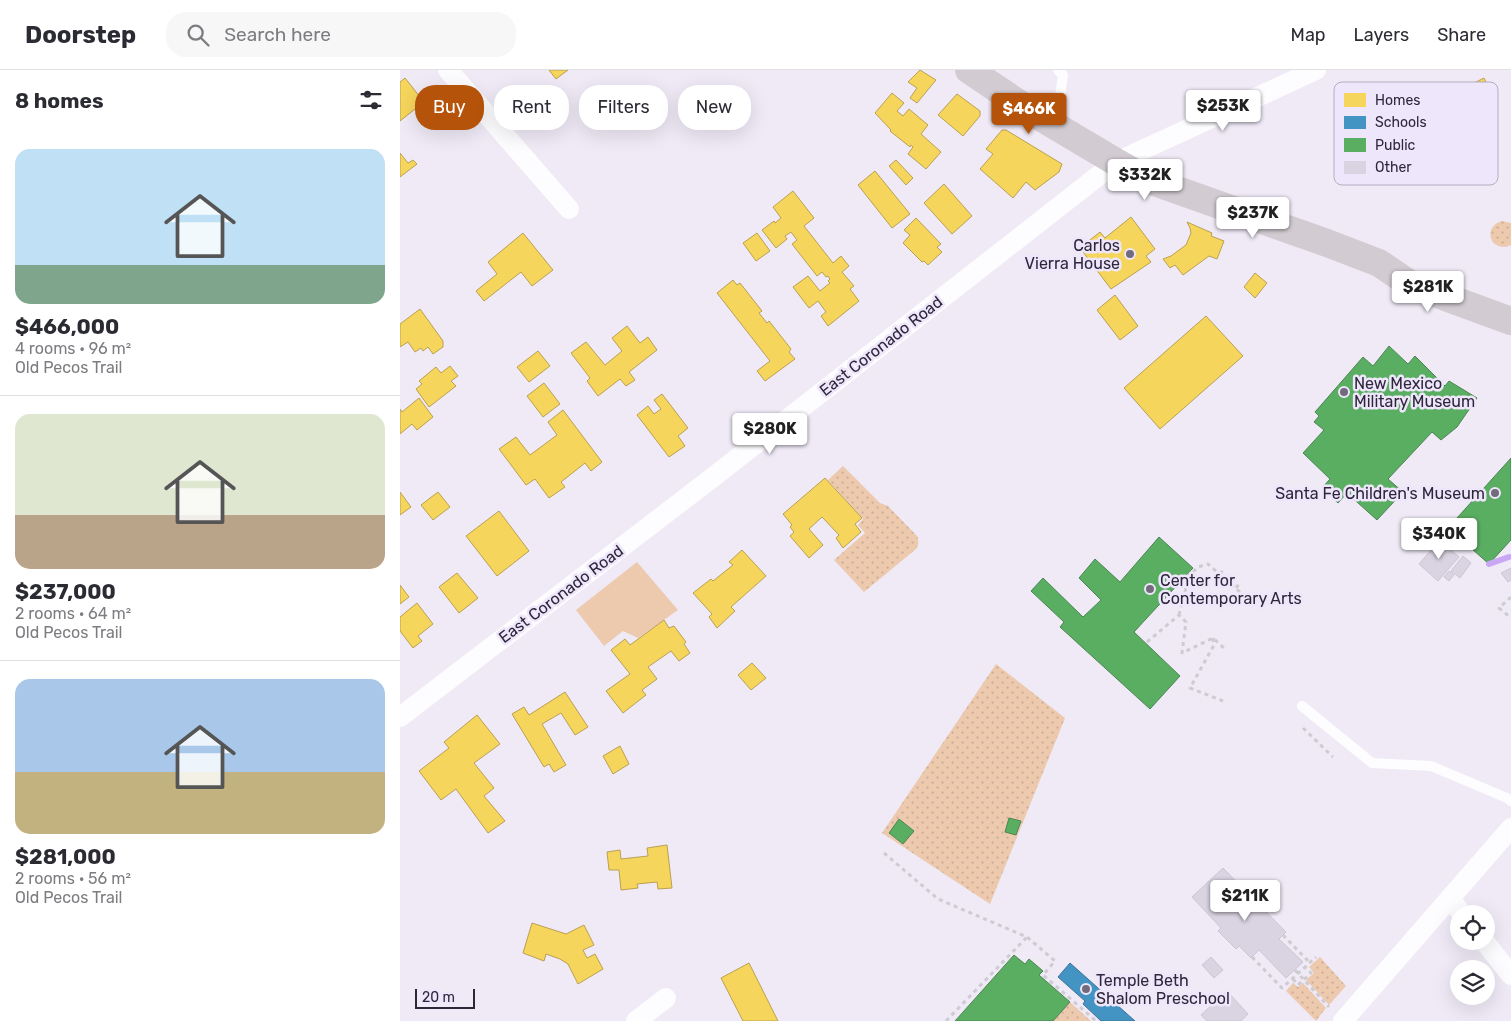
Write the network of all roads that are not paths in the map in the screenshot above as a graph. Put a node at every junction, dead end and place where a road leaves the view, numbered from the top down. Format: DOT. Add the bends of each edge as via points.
graph roads {
  1 [pos="448,70"];
  2 [pos="969,70"];
  3 [pos="1058,70"];
  4 [pos="1316,70"];
  5 [pos="1056,126"];
  6 [pos="1116,162"];
  7 [pos="568,209"];
  8 [pos="1511,321"];
  9 [pos="1302,706"];
  10 [pos="400,717"];
  11 [pos="1511,801"];
  12 [pos="1511,828"];
  13 [pos="1457,905"];
  14 [pos="1450,911"];
  15 [pos="1491,950"];
  16 [pos="1511,975"];
  17 [pos="666,998"];
  18 [pos="1337,1015"];
  19 [pos="636,1021"];
  1 -- 7 [label="street"];
  2 -- 5 [label="main road"];
  3 -- 5 [label="lane" via="1062,75"];
  4 -- 6 [label="street, East Coronado Road"];
  5 -- 6 [label="main road"];
  6 -- 8 [label="main road" via="1146,179 1328,242 1379,263 1410,284"];
  6 -- 10 [label="street, East Coronado Road"];
  9 -- 11 [label="lane" via="1372,763 1431,766"];
  12 -- 13 [label="street"];
  14 -- 18 [label="street"];
  15 -- 16 [label="street"];
  17 -- 19 [label="street"];
}
